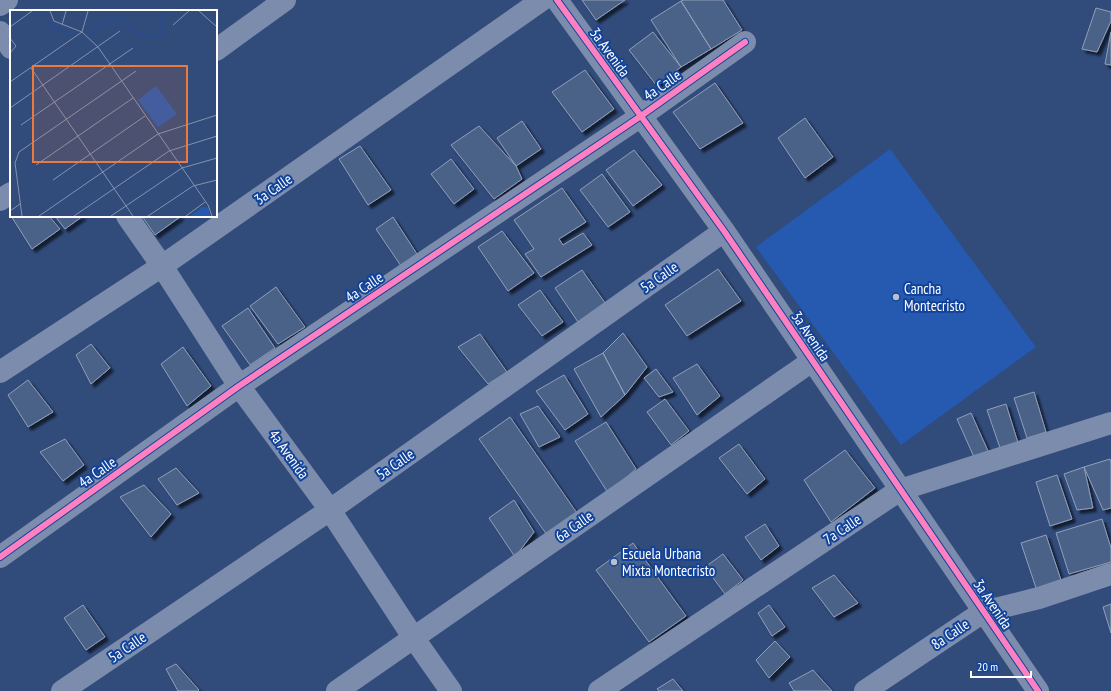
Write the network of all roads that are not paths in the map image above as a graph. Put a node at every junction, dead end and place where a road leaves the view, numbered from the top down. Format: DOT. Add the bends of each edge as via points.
graph roads {
  1 [pos="7,0"];
  2 [pos="285,0"];
  3 [pos="542,0"];
  4 [pos="557,0"];
  5 [pos="0,5"];
  6 [pos="0,32"];
  7 [pos="745,42"];
  8 [pos="10,47"];
  9 [pos="217,49"];
  10 [pos="641,116"];
  11 [pos="10,194"];
  12 [pos="0,200"];
  13 [pos="129,217"];
  14 [pos="724,231"];
  15 [pos="162,266"];
  16 [pos="812,361"];
  17 [pos="0,372"];
  18 [pos="240,386"];
  19 [pos="1111,423"];
  20 [pos="900,490"];
  21 [pos="330,510"];
  22 [pos="0,557"];
  23 [pos="1111,574"];
  24 [pos="983,612"];
  25 [pos="413,637"];
  26 [pos="62,691"];
  27 [pos="337,691"];
  28 [pos="451,691"];
  29 [pos="599,691"];
  30 [pos="865,691"];
  31 [pos="1038,691"];
  1 -- 5 [label="street"];
  2 -- 9 [label="street"];
  3 -- 15 [label="street, 3a Calle"];
  4 -- 10 [label="street, 3a Avenida"];
  6 -- 8 [label="street"];
  7 -- 10 [label="street, 4a Calle"];
  10 -- 14 [label="street, 3a Avenida"];
  10 -- 18 [label="street, 4a Calle"];
  11 -- 12 [label="street"];
  13 -- 15 [label="street, 4a Avenida"];
  14 -- 16 [label="street, 3a Avenida"];
  14 -- 21 [label="street, 5a Calle"];
  15 -- 17 [label="street, 3a Calle"];
  15 -- 18 [label="street, 4a Avenida"];
  16 -- 20 [label="street, 3a Avenida"];
  16 -- 25 [label="street, 6a Calle"];
  18 -- 21 [label="street, 4a Avenida"];
  18 -- 22 [label="street, 4a Calle"];
  19 -- 20 [label="street, 7a Calle"];
  20 -- 24 [label="street, 3a Avenida"];
  20 -- 29 [label="street, 7a Calle"];
  21 -- 25 [label="street, 4a Avenida"];
  21 -- 26 [label="street, 5a Calle"];
  23 -- 24 [label="street, 8a Calle" via="1039,598"];
  24 -- 30 [label="street, 8a Calle"];
  24 -- 31 [label="street, 3a Avenida"];
  25 -- 27 [label="street, 6a Calle"];
  25 -- 28 [label="street, 4a Avenida"];
}
